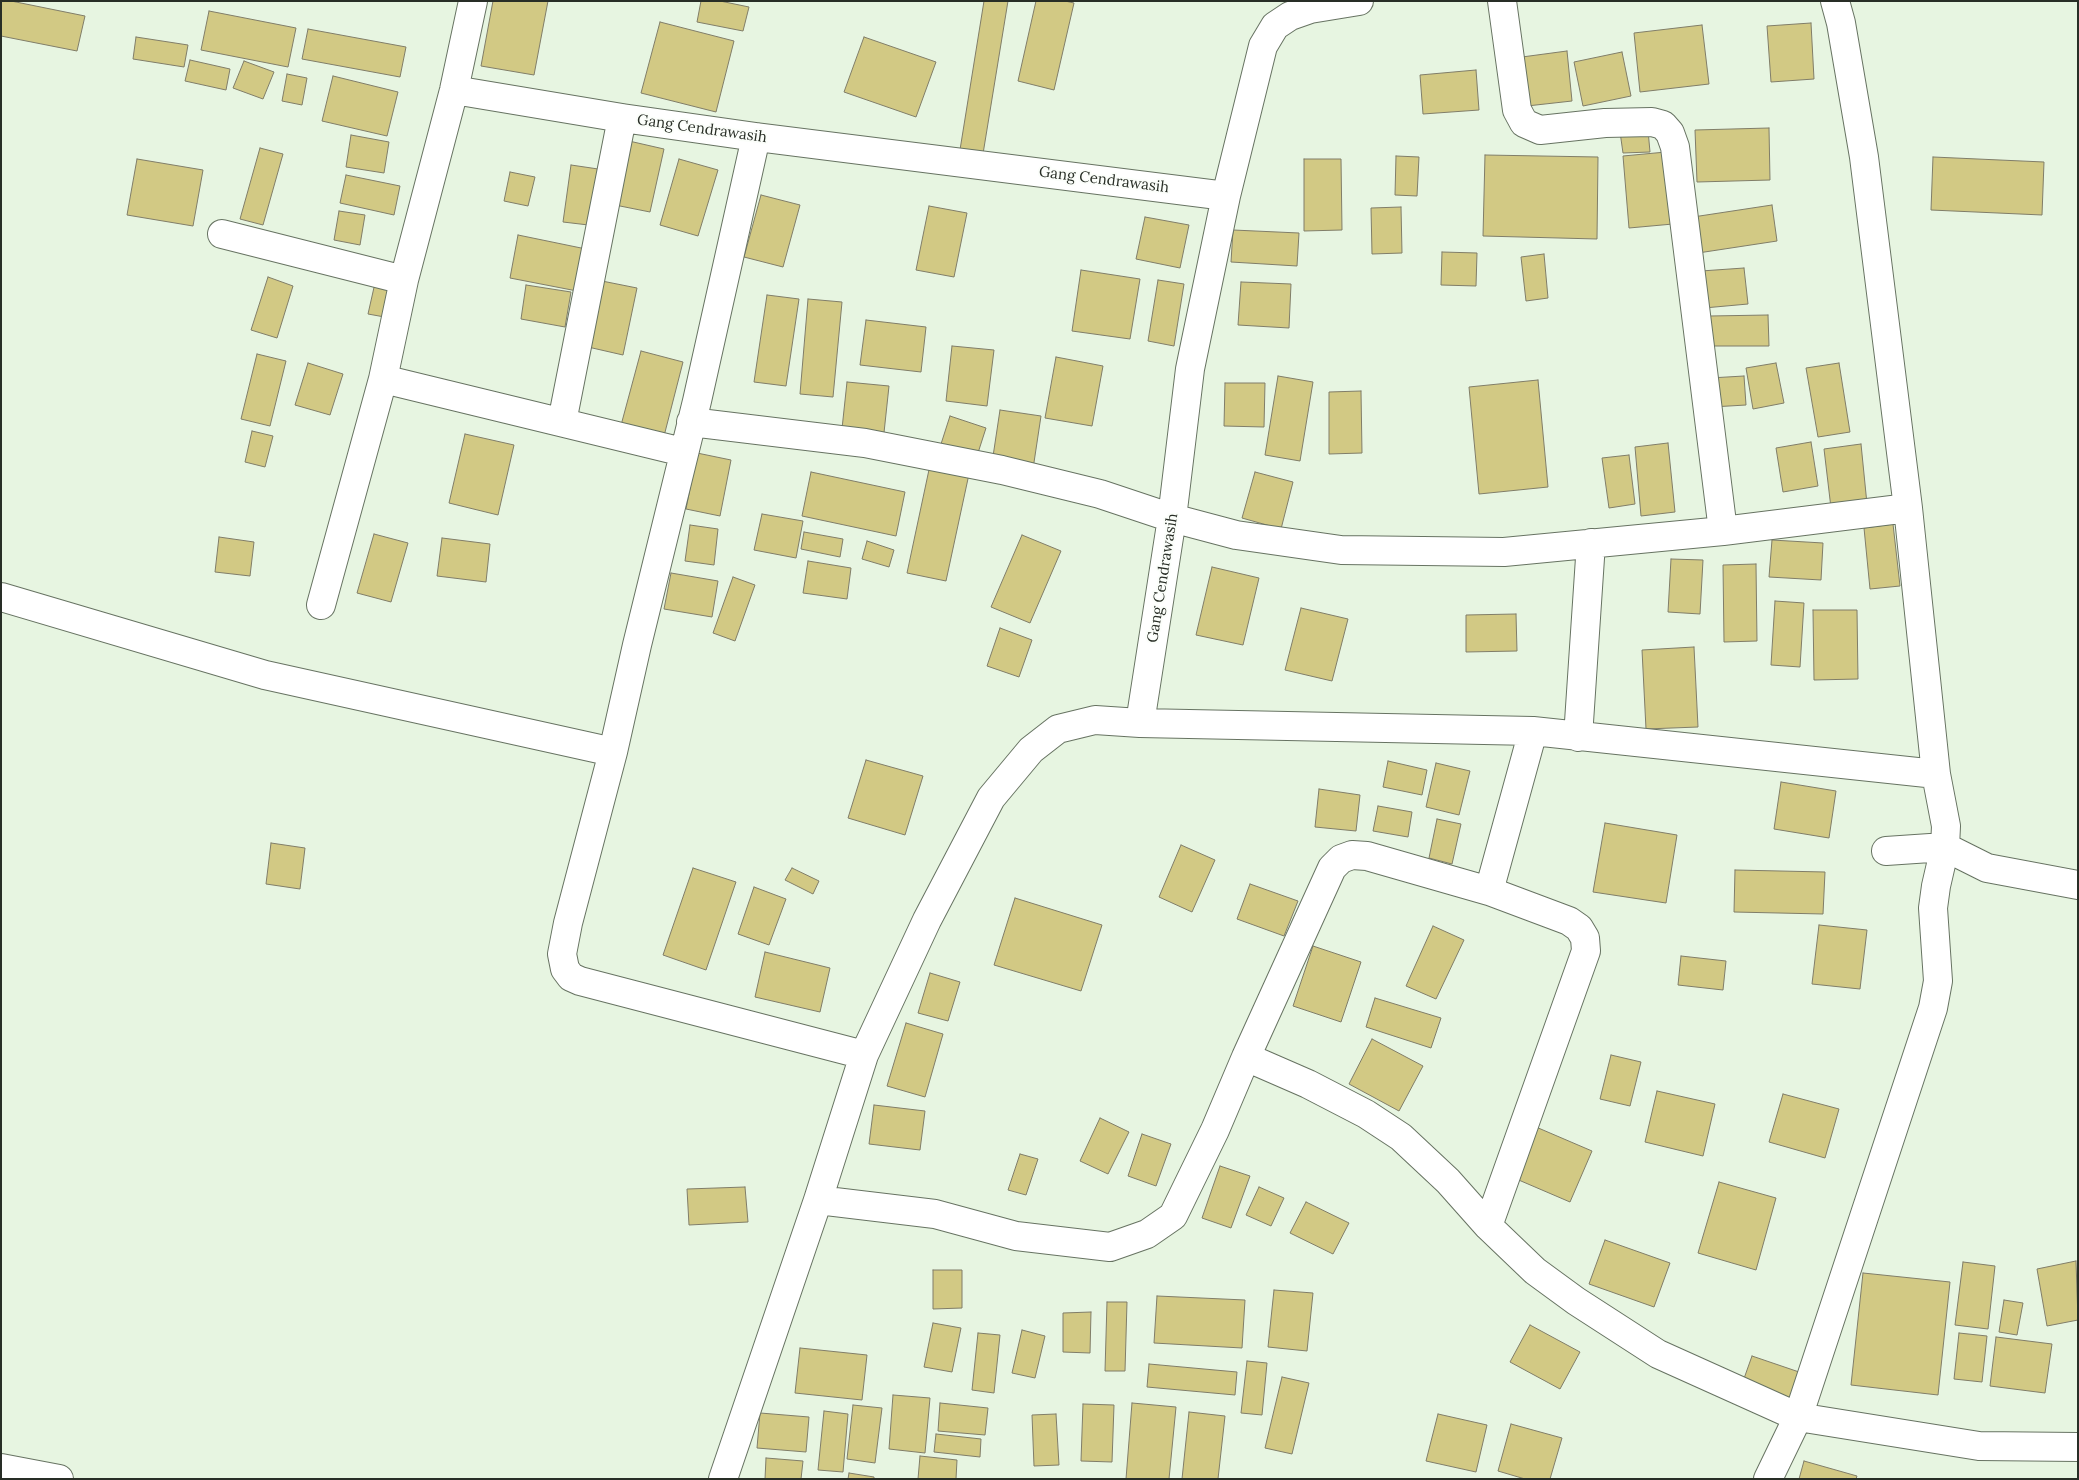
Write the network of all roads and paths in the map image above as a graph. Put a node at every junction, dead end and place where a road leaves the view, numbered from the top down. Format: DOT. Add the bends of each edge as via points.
graph roads {
  1 [pos="473,1"];
  2 [pos="1359,1"];
  3 [pos="1502,1"];
  4 [pos="1835,1"];
  5 [pos="454,90"];
  6 [pos="622,118"];
  7 [pos="756,137"];
  8 [pos="1226,196"];
  9 [pos="222,234"];
  10 [pos="404,280"];
  11 [pos="383,379"];
  12 [pos="562,422"];
  13 [pos="691,422"];
  14 [pos="683,452"];
  15 [pos="1908,508"];
  16 [pos="1172,518"];
  17 [pos="1724,531"];
  18 [pos="1591,543"];
  19 [pos="1,597"];
  20 [pos="321,605"];
  21 [pos="1140,723"];
  22 [pos="1533,731"];
  23 [pos="1578,736"];
  24 [pos="613,752"];
  25 [pos="1930,774"];
  26 [pos="1945,847"];
  27 [pos="1886,851"];
  28 [pos="2078,885"];
  29 [pos="1489,892"];
  30 [pos="864,1055"];
  31 [pos="1246,1057"];
  32 [pos="818,1200"];
  33 [pos="1488,1226"];
  34 [pos="1798,1417"];
  35 [pos="2078,1447"];
  36 [pos="1,1468"];
  37 [pos="59,1479"];
  38 [pos="723,1479"];
  39 [pos="1768,1479"];
  1 -- 5 [label="street"];
  2 -- 8 [label="street" via="1310,9 1275,26 1263,46"];
  3 -- 17 [label="street" via="1517,110 1524,123 1540,130 1652,122 1662,125 1670,133 1675,147"];
  4 -- 15 [label="street" via="1864,157"];
  5 -- 6 [label="street, Gang Cendrawasih"];
  5 -- 10 [label="street"];
  6 -- 7 [label="street, Gang Cendrawasih"];
  6 -- 12 [label="street"];
  7 -- 8 [label="street, Gang Cendrawasih"];
  7 -- 13 [label="street"];
  8 -- 16 [label="street, Gang Cendrawasih" via="1190,368"];
  9 -- 10 [label="street"];
  10 -- 11 [label="street"];
  11 -- 12 [label="street"];
  11 -- 20 [label="street"];
  12 -- 14 [label="street"];
  13 -- 14 [label="street"];
  13 -- 16 [label="street" via="865,444 1002,470 1100,494"];
  14 -- 24 [label="street"];
  15 -- 17 [label="street"];
  15 -- 25 [label="street"];
  16 -- 18 [label="street" via="1236,535 1341,550 1504,552"];
  16 -- 21 [label="street, Gang Cendrawasih"];
  17 -- 18 [label="street"];
  18 -- 23 [label="street"];
  19 -- 24 [label="street" via="265,675"];
  21 -- 22 [label="street"];
  21 -- 30 [label="street" via="1095,720 1058,728 1026,757 992,798 927,920"];
  22 -- 23 [label="street"];
  22 -- 29 [label="street"];
  23 -- 25 [label="street"];
  24 -- 30 [label="street" via="562,954 565,969 571,977"];
  25 -- 26 [label="street" via="1946,826"];
  26 -- 27 [label="street"];
  26 -- 28 [label="street" via="1987,868"];
  26 -- 34 [label="street" via="1933,908 1938,981 1933,1008"];
  29 -- 31 [label="street" via="1367,856 1341,858 1332,868"];
  29 -- 33 [label="street" via="1569,921 1585,938 1586,951"];
  30 -- 32 [label="street"];
  31 -- 32 [label="street" via="1173,1216 1147,1234 1110,1247 1016,1236 935,1214"];
  31 -- 33 [label="street" via="1308,1084 1401,1136 1448,1181"];
  32 -- 38 [label="street"];
  33 -- 34 [label="street" via="1535,1271 1621,1332 1658,1354"];
  34 -- 35 [label="street" via="1979,1446"];
  34 -- 39 [label="street"];
  36 -- 37 [label="street"];
}
